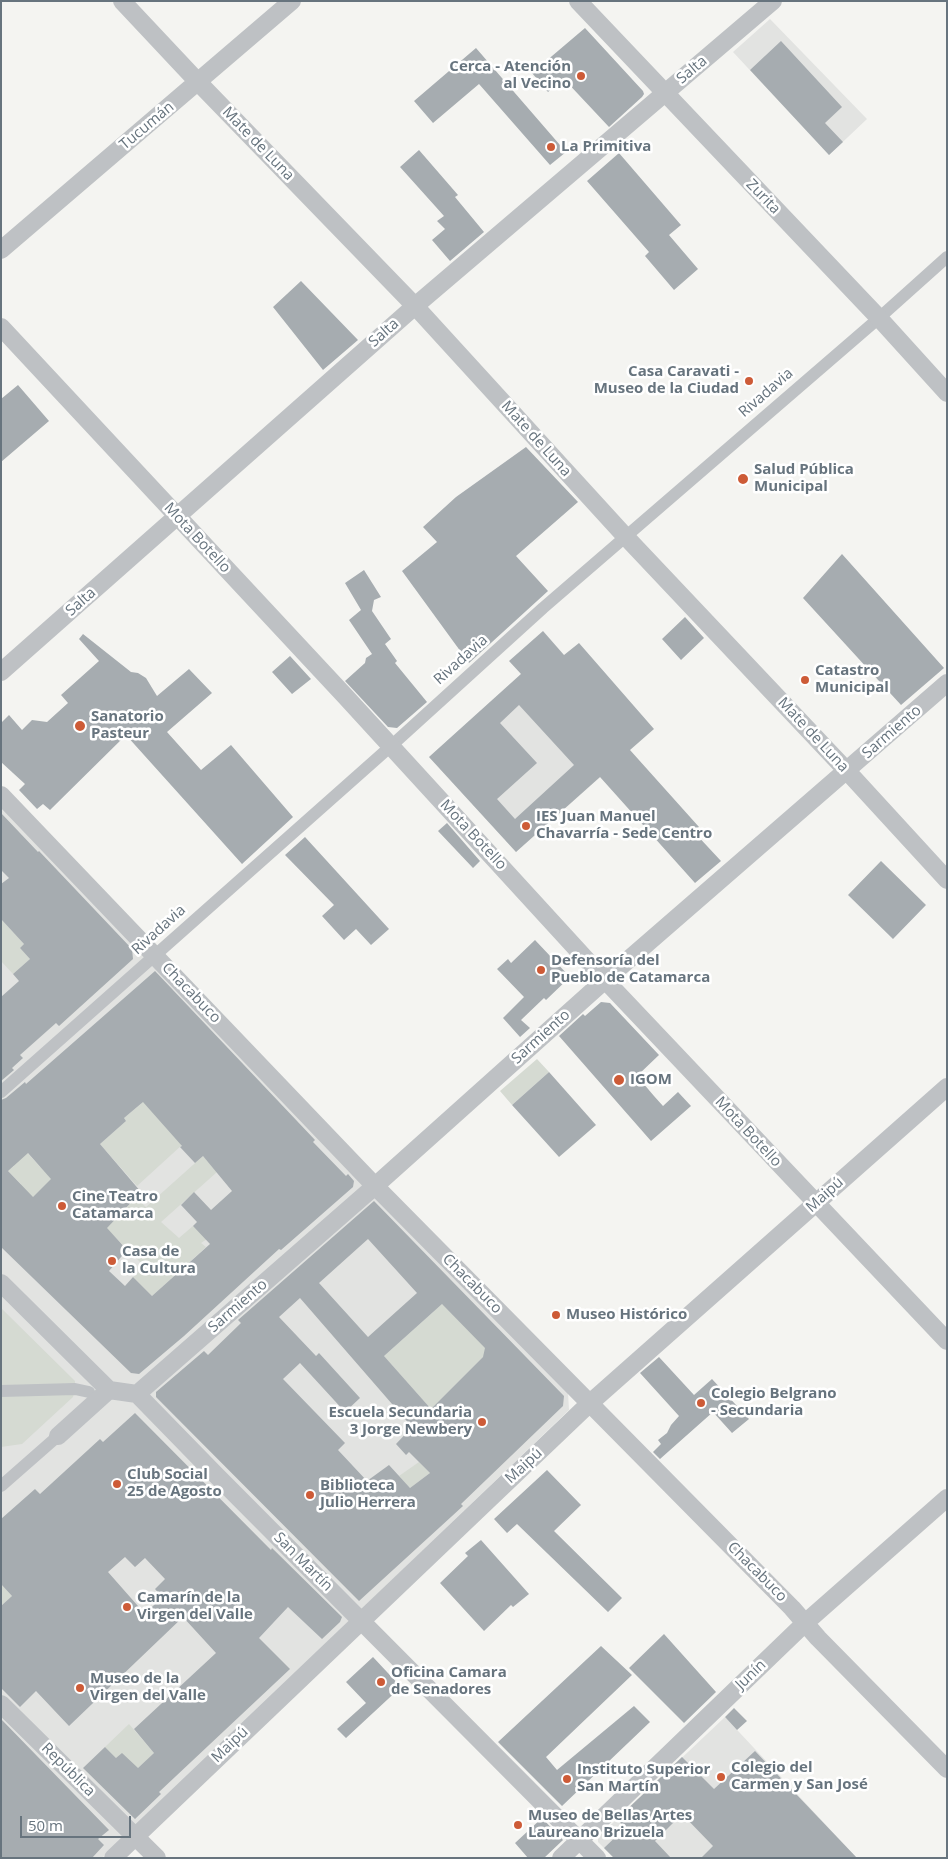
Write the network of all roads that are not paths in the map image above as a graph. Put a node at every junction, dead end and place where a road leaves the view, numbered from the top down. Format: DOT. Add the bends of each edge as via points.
graph roads {
  1 [pos="122,1"];
  2 [pos="292,1"];
  3 [pos="578,1"];
  4 [pos="773,1"];
  5 [pos="198,82"];
  6 [pos="664,94"];
  7 [pos="1,250"];
  8 [pos="947,257"];
  9 [pos="415,306"];
  10 [pos="879,318"];
  11 [pos="1,327"];
  12 [pos="947,393"];
  13 [pos="177,516"];
  14 [pos="625,536"];
  15 [pos="1,672"];
  16 [pos="947,683"];
  17 [pos="391,746"];
  18 [pos="847,771"];
  19 [pos="1,796"];
  20 [pos="947,880"];
  21 [pos="155,955"];
  22 [pos="606,980"];
  23 [pos="947,1087"];
  24 [pos="1,1092"];
  25 [pos="375,1186"];
  26 [pos="816,1203"];
  27 [pos="1,1284"];
  28 [pos="947,1341"];
  29 [pos="109,1390"];
  30 [pos="1,1391"];
  31 [pos="88,1392"];
  32 [pos="137,1394"];
  33 [pos="590,1403"];
  34 [pos="58,1436"];
  35 [pos="1,1486"];
  36 [pos="947,1498"];
  37 [pos="361,1620"];
  38 [pos="805,1623"];
  39 [pos="1,1704"];
  40 [pos="947,1769"];
  41 [pos="135,1837"];
  42 [pos="579,1840"];
  43 [pos="113,1858"];
  44 [pos="156,1858"];
  45 [pos="561,1858"];
  46 [pos="597,1858"];
  1 -- 5 [label="street, Mate de Luna"];
  2 -- 5 [label="street, Tucumán"];
  3 -- 6 [label="street, Zurita"];
  4 -- 6 [label="street, Salta"];
  5 -- 7 [label="street, Tucumán"];
  5 -- 9 [label="street, Mate de Luna"];
  6 -- 9 [label="street, Salta"];
  6 -- 10 [label="street, Zurita"];
  8 -- 10 [label="street, Rivadavia"];
  9 -- 13 [label="street, Salta"];
  9 -- 14 [label="street, Mate de Luna"];
  10 -- 12 [label="street, Zurita"];
  10 -- 14 [label="street, Rivadavia"];
  11 -- 13 [label="street, Mota Botello"];
  13 -- 15 [label="street, Salta"];
  13 -- 17 [label="street, Mota Botello"];
  14 -- 17 [label="street, Rivadavia"];
  14 -- 18 [label="street, Mate de Luna"];
  16 -- 18 [label="street, Sarmiento"];
  17 -- 21 [label="street, Rivadavia"];
  17 -- 22 [label="street, Mota Botello"];
  18 -- 20 [label="street, Mate de Luna"];
  18 -- 22 [label="street, Sarmiento"];
  19 -- 21 [label="street, Chacabuco"];
  21 -- 24 [label="street, Rivadavia"];
  21 -- 25 [label="street, Chacabuco"];
  22 -- 25 [label="street, Sarmiento"];
  22 -- 26 [label="street, Mota Botello"];
  23 -- 26 [label="street, Maipú"];
  25 -- 32 [label="street, Sarmiento"];
  25 -- 33 [label="street, Chacabuco"];
  26 -- 28 [label="street, Mota Botello"];
  26 -- 33 [label="street, Maipú"];
  27 -- 29 [label="street"];
  29 -- 32 [label="street"];
  29 -- 34 [label="street"];
  30 -- 31 [label="street" via="75,1389"];
  32 -- 37 [label="street, San Martín"];
  33 -- 37 [label="street, Maipú"];
  33 -- 38 [label="street, Chacabuco"];
  34 -- 35 [label="street"];
  36 -- 38 [label="street, Junín"];
  37 -- 41 [label="street, Maipú"];
  37 -- 42 [label="street, San Martín"];
  38 -- 40 [label="street, Chacabuco"];
  38 -- 42 [label="street, Junín"];
  39 -- 41 [label="street, República"];
  41 -- 43 [label="street, Maipú"];
  41 -- 44 [label="street, República"];
  42 -- 45 [label="street, Junín"];
  42 -- 46 [label="street, San Martín"];
}
